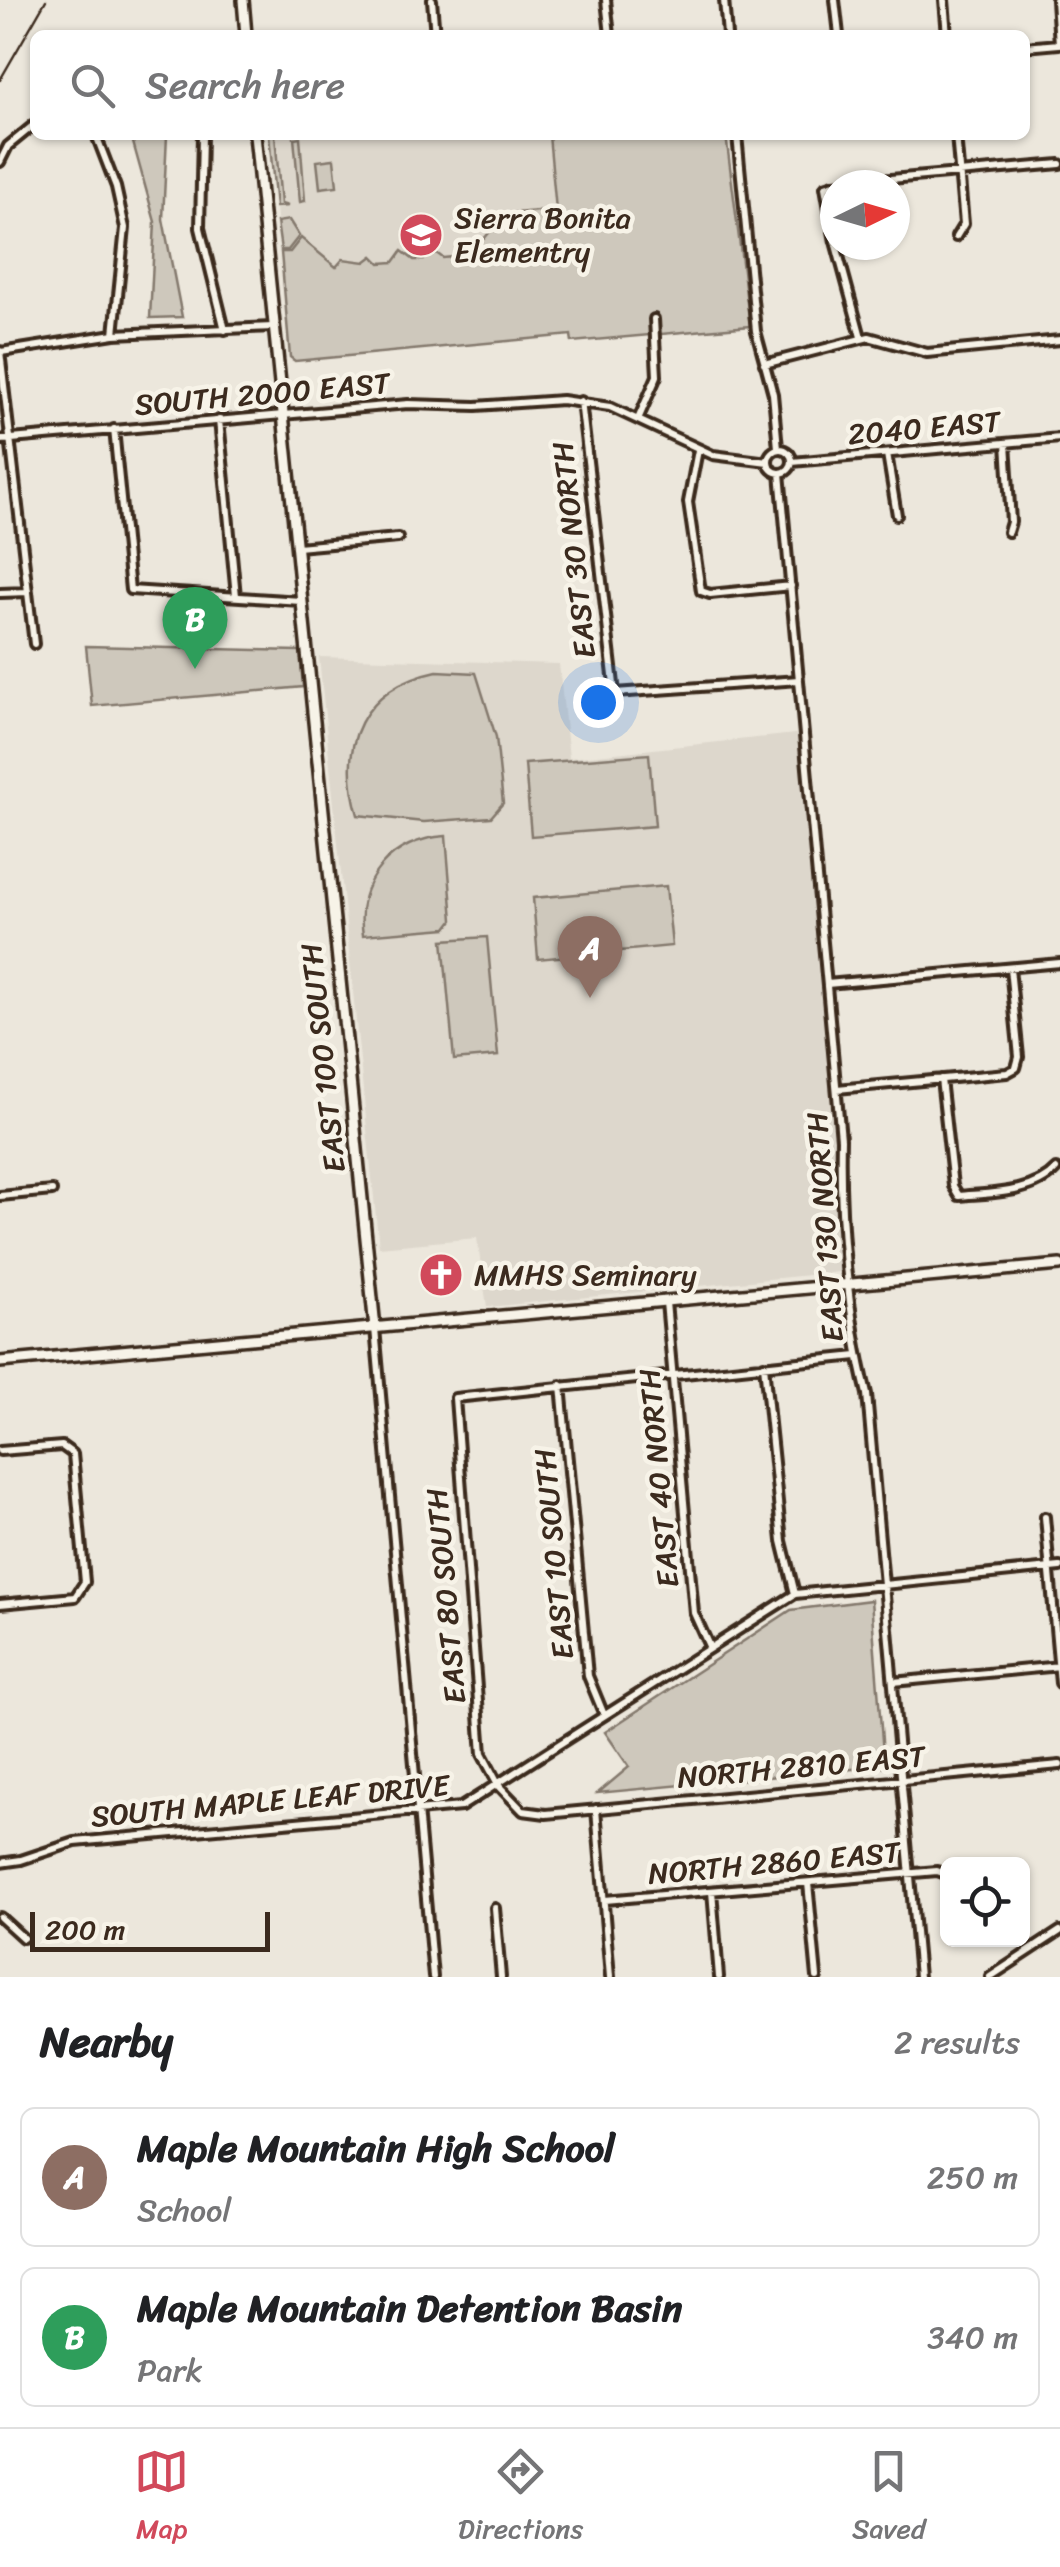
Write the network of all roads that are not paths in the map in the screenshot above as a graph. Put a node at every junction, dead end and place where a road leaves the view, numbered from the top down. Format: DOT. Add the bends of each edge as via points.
graph roads {
  1 [pos="243,0"];
  2 [pos="432,0"];
  3 [pos="606,0"];
  4 [pos="724,0"];
  5 [pos="835,0"];
  6 [pos="944,0"];
  7 [pos="1056,0"];
  8 [pos="246,30"];
  9 [pos="435,30"];
  10 [pos="609,30"];
  11 [pos="727,30"];
  12 [pos="838,30"];
  13 [pos="947,30"];
  14 [pos="1059,44"];
  15 [pos="1030,47"];
  16 [pos="30,128"];
  17 [pos="98,140"];
  18 [pos="202,140"];
  19 [pos="255,140"];
  20 [pos="737,140"];
  21 [pos="956,140"];
  22 [pos="0,162"];
  23 [pos="1060,164"];
  24 [pos="959,173"];
  25 [pos="910,178"];
  26 [pos="956,237"];
  27 [pos="841,260"];
  28 [pos="654,319"];
  29 [pos="273,326"];
  30 [pos="225,330"];
  31 [pos="114,334"];
  32 [pos="861,337"];
  33 [pos="1060,340"];
  34 [pos="0,351"];
  35 [pos="764,364"];
  36 [pos="581,402"];
  37 [pos="284,414"];
  38 [pos="638,418"];
  39 [pos="219,420"];
  40 [pos="114,429"];
  41 [pos="12,438"];
  42 [pos="1060,438"];
  43 [pos="0,440"];
  44 [pos="1006,443"];
  45 [pos="778,448"];
  46 [pos="698,450"];
  47 [pos="886,454"];
  48 [pos="768,462"];
  49 [pos="792,462"];
  50 [pos="780,473"];
  51 [pos="897,516"];
  52 [pos="1008,532"];
  53 [pos="398,538"];
  54 [pos="297,547"];
  55 [pos="791,586"];
  56 [pos="28,592"];
  57 [pos="0,593"];
  58 [pos="236,596"];
  59 [pos="301,601"];
  60 [pos="34,644"];
  61 [pos="799,680"];
  62 [pos="1060,964"];
  63 [pos="1010,968"];
  64 [pos="827,984"];
  65 [pos="941,1079"];
  66 [pos="837,1089"];
  67 [pos="1056,1168"];
  68 [pos="52,1191"];
  69 [pos="0,1196"];
  70 [pos="1060,1264"];
  71 [pos="850,1284"];
  72 [pos="666,1302"];
  73 [pos="375,1328"];
  74 [pos="858,1356"];
  75 [pos="0,1362"];
  76 [pos="764,1365"];
  77 [pos="672,1374"];
  78 [pos="561,1385"];
  79 [pos="0,1451"];
  80 [pos="1045,1517"];
  81 [pos="1060,1567"];
  82 [pos="1050,1568"];
  83 [pos="885,1583"];
  84 [pos="795,1594"];
  85 [pos="0,1604"];
  86 [pos="709,1646"];
  87 [pos="1059,1666"];
  88 [pos="894,1682"];
  89 [pos="1060,1683"];
  90 [pos="604,1716"];
  91 [pos="1060,1765"];
  92 [pos="902,1780"];
  93 [pos="499,1786"];
  94 [pos="596,1809"];
  95 [pos="416,1812"];
  96 [pos="0,1863"];
  97 [pos="910,1874"];
  98 [pos="940,1875"];
  99 [pos="808,1882"];
  100 [pos="712,1892"];
  101 [pos="604,1900"];
  102 [pos="495,1908"];
  103 [pos="0,1917"];
  104 [pos="1060,1931"];
  105 [pos="23,1938"];
  106 [pos="433,1977"];
  107 [pos="501,1977"];
  108 [pos="610,1977"];
  109 [pos="719,1977"];
  110 [pos="817,1977"];
  111 [pos="918,1977"];
  112 [pos="990,1977"];
  1 -- 8 [label="street"];
  2 -- 9 [label="street"];
  3 -- 10 [label="street"];
  4 -- 11 [label="street"];
  5 -- 12 [label="street"];
  6 -- 13 [label="street"];
  7 -- 14 [label="street"];
  14 -- 15 [label="street"];
  16 -- 22 [label="street"];
  17 -- 31 [label="street" via="125,228"];
  18 -- 30 [label="street" via="200,228"];
  19 -- 29 [label="street, EAST 100 SOUTH"];
  20 -- 35 [label="street"];
  21 -- 24 [label="street"];
  23 -- 24 [label="street"];
  24 -- 25 [label="street"];
  24 -- 26 [label="street" via="964,224"];
  27 -- 32 [label="street"];
  28 -- 38 [label="street" via="658,376"];
  29 -- 30 [label="street"];
  29 -- 37 [label="street, EAST 100 SOUTH"];
  30 -- 31 [label="street"];
  31 -- 34 [label="street"];
  32 -- 33 [label="street" via="926,354"];
  32 -- 35 [label="street"];
  34 -- 41 [label="street"];
  35 -- 45 [label="street"];
  36 -- 37 [label="street, SOUTH 2000 EAST"];
  36 -- 38 [label="street, SOUTH 2000 EAST"];
  36 -- 61 [label="street, EAST 30 NORTH" via="615,693"];
  37 -- 39 [label="street, SOUTH 2000 EAST"];
  37 -- 54 [label="street, EAST 100 SOUTH"];
  38 -- 46 [label="street, SOUTH 2000 EAST"];
  39 -- 40 [label="street, SOUTH 2000 EAST"];
  39 -- 58 [label="street"];
  40 -- 41 [label="street, SOUTH 2000 EAST"];
  40 -- 58 [label="street" via="130,590"];
  41 -- 43 [label="street, SOUTH 2000 EAST"];
  41 -- 56 [label="street"];
  42 -- 44 [label="street, 2040 EAST"];
  44 -- 47 [label="street, 2040 EAST"];
  44 -- 52 [label="street"];
  45 -- 48 [label="street"];
  45 -- 49 [label="street"];
  46 -- 48 [label="street, SOUTH 2000 EAST"];
  46 -- 55 [label="street" via="688,502 701,591"];
  47 -- 49 [label="street, 2040 EAST"];
  47 -- 51 [label="street"];
  48 -- 50 [label="street"];
  49 -- 50 [label="street"];
  50 -- 55 [label="street, EAST 130 NORTH"];
  53 -- 54 [label="street"];
  54 -- 59 [label="street, EAST 100 SOUTH"];
  55 -- 61 [label="street, EAST 130 NORTH"];
  56 -- 57 [label="street"];
  56 -- 60 [label="street"];
  58 -- 59 [label="street"];
  59 -- 73 [label="street, EAST 100 SOUTH"];
  61 -- 64 [label="street, EAST 130 NORTH"];
  62 -- 63 [label="street"];
  63 -- 64 [label="street"];
  63 -- 65 [label="street" via="1016,1068"];
  64 -- 66 [label="street, EAST 130 NORTH"];
  65 -- 66 [label="street"];
  65 -- 67 [label="street" via="959,1196 1008,1191 1047,1179"];
  66 -- 71 [label="street, EAST 130 NORTH"];
  68 -- 69 [label="street"];
  70 -- 71 [label="street"];
  71 -- 72 [label="street"];
  71 -- 74 [label="street, EAST 130 NORTH"];
  72 -- 73 [label="street"];
  72 -- 77 [label="street, EAST 40 NORTH"];
  73 -- 75 [label="street"];
  73 -- 95 [label="street, EAST 100 SOUTH"];
  74 -- 76 [label="street"];
  74 -- 83 [label="street, EAST 130 NORTH"];
  76 -- 77 [label="street"];
  76 -- 84 [label="street" via="782,1541"];
  77 -- 78 [label="street"];
  77 -- 86 [label="street, EAST 40 NORTH" via="694,1613"];
  78 -- 90 [label="street, EAST 10 SOUTH" via="588,1676"];
  78 -- 93 [label="street, EAST 80 SOUTH" via="454,1398 482,1754"];
  79 -- 85 [label="street" via="69,1449 85,1582 81,1593"];
  80 -- 82 [label="street"];
  81 -- 82 [label="street"];
  82 -- 83 [label="street"];
  82 -- 87 [label="street"];
  83 -- 84 [label="street"];
  83 -- 88 [label="street, EAST 130 NORTH"];
  84 -- 86 [label="street, SOUTH MAPLE LEAF DRIVE"];
  86 -- 90 [label="street, SOUTH MAPLE LEAF DRIVE"];
  87 -- 88 [label="street"];
  87 -- 89 [label="street"];
  88 -- 92 [label="street, EAST 130 NORTH"];
  90 -- 93 [label="street, SOUTH MAPLE LEAF DRIVE"];
  91 -- 92 [label="street, NORTH 2810 EAST"];
  92 -- 94 [label="street, NORTH 2810 EAST"];
  92 -- 97 [label="street, EAST 130 NORTH"];
  93 -- 94 [label="street, NORTH 2810 EAST" via="523,1811"];
  93 -- 95 [label="street, SOUTH MAPLE LEAF DRIVE" via="460,1807"];
  94 -- 101 [label="street"];
  95 -- 96 [label="street, SOUTH MAPLE LEAF DRIVE" via="75,1842"];
  95 -- 106 [label="street, EAST 100 SOUTH"];
  97 -- 98 [label="street, NORTH 2860 EAST"];
  97 -- 99 [label="street, NORTH 2860 EAST"];
  97 -- 111 [label="street, EAST 130 NORTH"];
  99 -- 100 [label="street, NORTH 2860 EAST"];
  99 -- 110 [label="street"];
  100 -- 101 [label="street, NORTH 2860 EAST"];
  100 -- 109 [label="street"];
  101 -- 108 [label="street"];
  102 -- 107 [label="street"];
  103 -- 105 [label="street"];
  104 -- 112 [label="street"];
}
